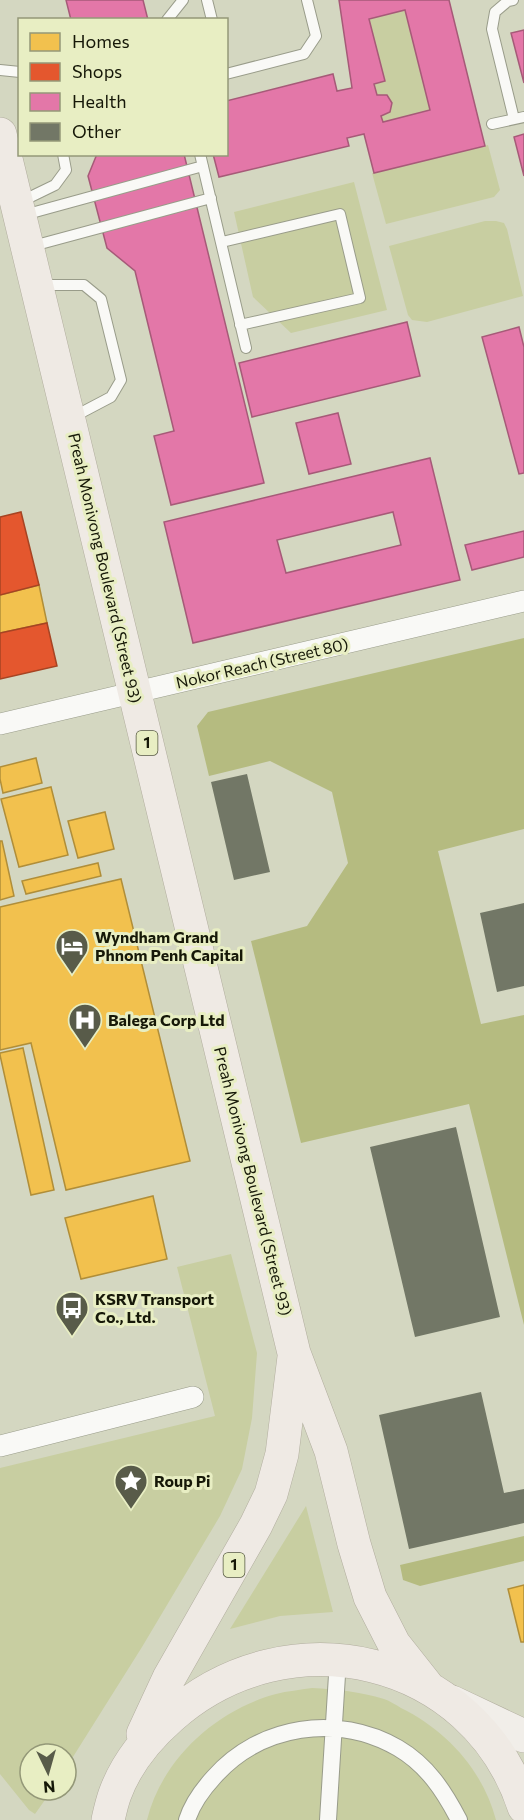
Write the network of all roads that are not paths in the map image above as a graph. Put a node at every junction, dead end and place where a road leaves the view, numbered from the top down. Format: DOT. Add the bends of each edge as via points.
graph roads {
  1 [pos="183,0"];
  2 [pos="207,0"];
  3 [pos="307,0"];
  4 [pos="513,0"];
  5 [pos="169,18"];
  6 [pos="212,18"];
  7 [pos="0,70"];
  8 [pos="18,72"];
  9 [pos="228,73"];
  10 [pos="519,118"];
  11 [pos="492,124"];
  12 [pos="0,134"];
  13 [pos="63,156"];
  14 [pos="200,156"];
  15 [pos="203,166"];
  16 [pos="212,198"];
  17 [pos="16,210"];
  18 [pos="222,242"];
  19 [pos="27,248"];
  20 [pos="36,285"];
  21 [pos="240,325"];
  22 [pos="246,348"];
  23 [pos="70,418"];
  24 [pos="524,601"];
  25 [pos="135,693"];
  26 [pos="0,724"];
  27 [pos="294,1353"];
  28 [pos="193,1397"];
  29 [pos="0,1446"];
  30 [pos="338,1659"];
  31 [pos="436,1693"];
  32 [pos="334,1727"];
  33 [pos="524,1736"];
  34 [pos="130,1762"];
  35 [pos="524,1807"];
  36 [pos="108,1820"];
  37 [pos="187,1820"];
  38 [pos="328,1820"];
  39 [pos="459,1820"];
  1 -- 5 [label="lane"];
  2 -- 6 [label="lane"];
  3 -- 9 [label="lane" via="316,36 304,54"];
  4 -- 10 [label="lane" via="495,12 492,28"];
  7 -- 8 [label="lane"];
  10 -- 11 [label="lane"];
  12 -- 17 [label="highway, Preah Monivong Boulevard (Street 93) / 1"];
  13 -- 17 [label="lane" via="66,170 55,185"];
  14 -- 15 [label="lane"];
  15 -- 16 [label="lane"];
  15 -- 17 [label="lane"];
  16 -- 18 [label="lane"];
  16 -- 19 [label="lane"];
  17 -- 19 [label="highway, Preah Monivong Boulevard (Street 93) / 1"];
  18 -- 21 [label="lane"];
  18 -- 21 [label="lane" via="340,214 360,298"];
  19 -- 20 [label="highway, Preah Monivong Boulevard (Street 93) / 1"];
  20 -- 23 [label="highway, Preah Monivong Boulevard (Street 93) / 1"];
  20 -- 23 [label="lane" via="84,285 101,299 121,380 111,397"];
  21 -- 22 [label="lane"];
  23 -- 25 [label="highway, Preah Monivong Boulevard (Street 93) / 1"];
  24 -- 25 [label="street, Nokor Reach (Street 80)"];
  25 -- 26 [label="street, Nokor Reach (Street 80)"];
  25 -- 27 [label="highway, Preah Monivong Boulevard (Street 93) / 1"];
  27 -- 31 [label="highway, Preah Monivong Boulevard (Street 93) / 1" via="331,1451 370,1597 394,1644"];
  27 -- 34 [label="highway, Preah Monivong Boulevard (Street 93) / 1" via="282,1454 271,1494 169,1678"];
  28 -- 29 [label="street"];
  30 -- 31 [label="highway, 1" via="401,1674"];
  30 -- 32 [label="street"];
  30 -- 34 [label="highway, 1" via="260,1667 221,1682 186,1703 156,1730"];
  31 -- 33 [label="main road"];
  31 -- 35 [label="highway, 1" via="463,1714 495,1749"];
  32 -- 37 [label="street" via="277,1735 249,1747 224,1765 204,1788"];
  32 -- 38 [label="street"];
  32 -- 39 [label="street" via="369,1735 398,1748 424,1767 445,1792"];
  34 -- 36 [label="highway, 1" via="114,1794"];
}
